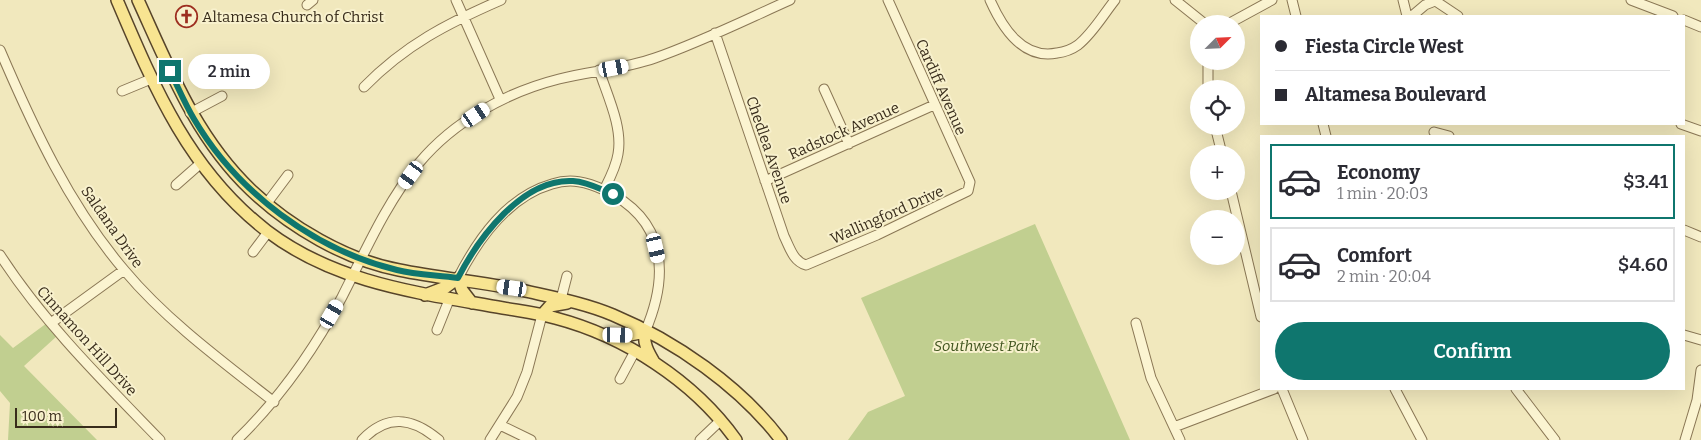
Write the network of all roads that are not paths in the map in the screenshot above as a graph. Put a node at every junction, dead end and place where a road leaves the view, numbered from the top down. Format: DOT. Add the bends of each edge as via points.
graph roads {
  1 [pos="117,0"];
  2 [pos="456,0"];
  3 [pos="501,0"];
  4 [pos="790,0"];
  5 [pos="888,0"];
  6 [pos="990,0"];
  7 [pos="1115,0"];
  8 [pos="1175,0"];
  9 [pos="1272,0"];
  10 [pos="1292,0"];
  11 [pos="1403,0"];
  12 [pos="1435,0"];
  13 [pos="1631,0"];
  14 [pos="141,5"];
  15 [pos="1194,15"];
  16 [pos="1244,15"];
  17 [pos="1296,15"];
  18 [pos="1407,15"];
  19 [pos="1413,15"];
  20 [pos="1457,15"];
  21 [pos="1671,15"];
  22 [pos="463,16"];
  23 [pos="125,19"];
  24 [pos="1685,20"];
  25 [pos="1701,27"];
  26 [pos="715,33"];
  27 [pos="0,50"];
  28 [pos="599,70"];
  29 [pos="151,79"];
  30 [pos="364,87"];
  31 [pos="824,90"];
  32 [pos="122,91"];
  33 [pos="222,96"];
  34 [pos="500,99"];
  35 [pos="934,106"];
  36 [pos="190,112"];
  37 [pos="1683,125"];
  38 [pos="1434,131"];
  39 [pos="1701,131"];
  40 [pos="1446,135"];
  41 [pos="849,144"];
  42 [pos="201,163"];
  43 [pos="236,173"];
  44 [pos="288,175"];
  45 [pos="764,181"];
  46 [pos="969,184"];
  47 [pos="176,185"];
  48 [pos="221,187"];
  49 [pos="604,190"];
  50 [pos="1233,200"];
  51 [pos="266,203"];
  52 [pos="1685,230"];
  53 [pos="268,232"];
  54 [pos="1701,237"];
  55 [pos="253,252"];
  56 [pos="0,255"];
  57 [pos="361,258"];
  58 [pos="810,264"];
  59 [pos="3,266"];
  60 [pos="124,270"];
  61 [pos="352,276"];
  62 [pos="567,276"];
  63 [pos="458,278"];
  64 [pos="530,292"];
  65 [pos="424,295"];
  66 [pos="561,299"];
  67 [pos="449,300"];
  68 [pos="472,303"];
  69 [pos="575,303"];
  70 [pos="1260,313"];
  71 [pos="542,315"];
  72 [pos="51,323"];
  73 [pos="1136,323"];
  74 [pos="437,330"];
  75 [pos="645,332"];
  76 [pos="602,334"];
  77 [pos="1685,334"];
  78 [pos="1701,340"];
  79 [pos="635,351"];
  80 [pos="656,364"];
  81 [pos="1701,370"];
  82 [pos="620,379"];
  83 [pos="1271,390"];
  84 [pos="1282,390"];
  85 [pos="1396,390"];
  86 [pos="1517,390"];
  87 [pos="274,402"];
  88 [pos="720,421"];
  89 [pos="500,425"];
  90 [pos="1174,428"];
  91 [pos="160,440"];
  92 [pos="238,440"];
  93 [pos="362,440"];
  94 [pos="440,440"];
  95 [pos="490,440"];
  96 [pos="531,440"];
  97 [pos="700,440"];
  98 [pos="736,440"];
  99 [pos="781,440"];
  100 [pos="1180,440"];
  101 [pos="1303,440"];
  102 [pos="1422,440"];
  103 [pos="1555,440"];
  104 [pos="1685,440"];
  1 -- 23 [label="main road"];
  2 -- 22 [label="street"];
  3 -- 22 [label="street"];
  4 -- 26 [label="street"];
  5 -- 35 [label="street, Cardiff Avenue"];
  6 -- 7 [label="street" via="999,19 1018,42 1028,50 1050,55 1068,51 1086,38"];
  8 -- 15 [label="street"];
  9 -- 16 [label="street"];
  10 -- 17 [label="street"];
  11 -- 18 [label="street"];
  12 -- 19 [label="street"];
  12 -- 20 [label="street"];
  13 -- 21 [label="street"];
  14 -- 23 [label="main road"];
  14 -- 36 [label="main road"];
  22 -- 30 [label="street" via="396,56"];
  22 -- 34 [label="street"];
  23 -- 29 [label="main road"];
  24 -- 25 [label="street"];
  26 -- 28 [label="street" via="654,59"];
  26 -- 45 [label="street, Chedlea Avenue"];
  27 -- 60 [label="street, Saldana Drive" via="48,154"];
  28 -- 34 [label="street" via="558,79"];
  28 -- 49 [label="street" via="613,116 619,152"];
  29 -- 32 [label="street"];
  29 -- 42 [label="main road" via="172,122"];
  31 -- 41 [label="street"];
  33 -- 36 [label="street"];
  34 -- 57 [label="street" via="442,140 419,163 384,214"];
  35 -- 41 [label="street, Radstock Avenue"];
  35 -- 46 [label="street, Cardiff Avenue"];
  36 -- 43 [label="main road" via="206,138"];
  37 -- 39 [label="street"];
  38 -- 40 [label="street"];
  41 -- 45 [label="street, Radstock Avenue"];
  42 -- 47 [label="street"];
  42 -- 48 [label="main road"];
  43 -- 48 [label="main road"];
  43 -- 51 [label="main road"];
  44 -- 51 [label="street"];
  45 -- 58 [label="street, Chedlea Avenue" via="794,258 798,263"];
  46 -- 58 [label="street, Wallingford Drive" via="965,194"];
  48 -- 53 [label="main road"];
  49 -- 63 [label="street" via="572,181 552,184 526,197 492,224"];
  49 -- 75 [label="street" via="628,202 637,212 656,248 661,269 660,284 655,309"];
  50 -- 70 [label="street"];
  51 -- 57 [label="main road" via="308,232"];
  52 -- 54 [label="street"];
  53 -- 55 [label="street"];
  53 -- 61 [label="main road" via="322,264"];
  56 -- 59 [label="street, Cinnamon Hill Drive"];
  57 -- 61 [label="street"];
  57 -- 63 [label="main road" via="398,270"];
  59 -- 72 [label="street, Cinnamon Hill Drive"];
  60 -- 72 [label="street"];
  60 -- 87 [label="street, Saldana Drive" via="204,346"];
  61 -- 65 [label="main road"];
  61 -- 87 [label="street" via="306,359"];
  62 -- 66 [label="street"];
  63 -- 64 [label="main road"];
  63 -- 65 [label="main road" via="446,287"];
  63 -- 68 [label="main road"];
  64 -- 66 [label="main road"];
  64 -- 71 [label="main road" via="540,305"];
  65 -- 67 [label="main road"];
  66 -- 69 [label="main road"];
  67 -- 68 [label="main road"];
  67 -- 74 [label="street"];
  68 -- 71 [label="main road"];
  69 -- 71 [label="main road" via="550,306"];
  69 -- 75 [label="main road" via="612,315"];
  71 -- 76 [label="main road"];
  71 -- 89 [label="street" via="527,372"];
  72 -- 91 [label="street, Cinnamon Hill Drive"];
  73 -- 90 [label="street" via="1151,378"];
  75 -- 76 [label="main road"];
  75 -- 80 [label="main road" via="648,351"];
  75 -- 99 [label="main road" via="714,376 751,407"];
  76 -- 79 [label="main road"];
  77 -- 78 [label="street"];
  79 -- 80 [label="main road"];
  79 -- 82 [label="street"];
  80 -- 88 [label="main road" via="690,390"];
  81 -- 104 [label="street"];
  83 -- 90 [label="street"];
  84 -- 101 [label="street"];
  85 -- 102 [label="street"];
  86 -- 103 [label="street"];
  87 -- 92 [label="street"];
  88 -- 97 [label="street"];
  88 -- 98 [label="main road"];
  89 -- 95 [label="street"];
  89 -- 96 [label="street"];
  90 -- 100 [label="street"];
  93 -- 94 [label="street" via="377,428 400,421 418,425"];
}
